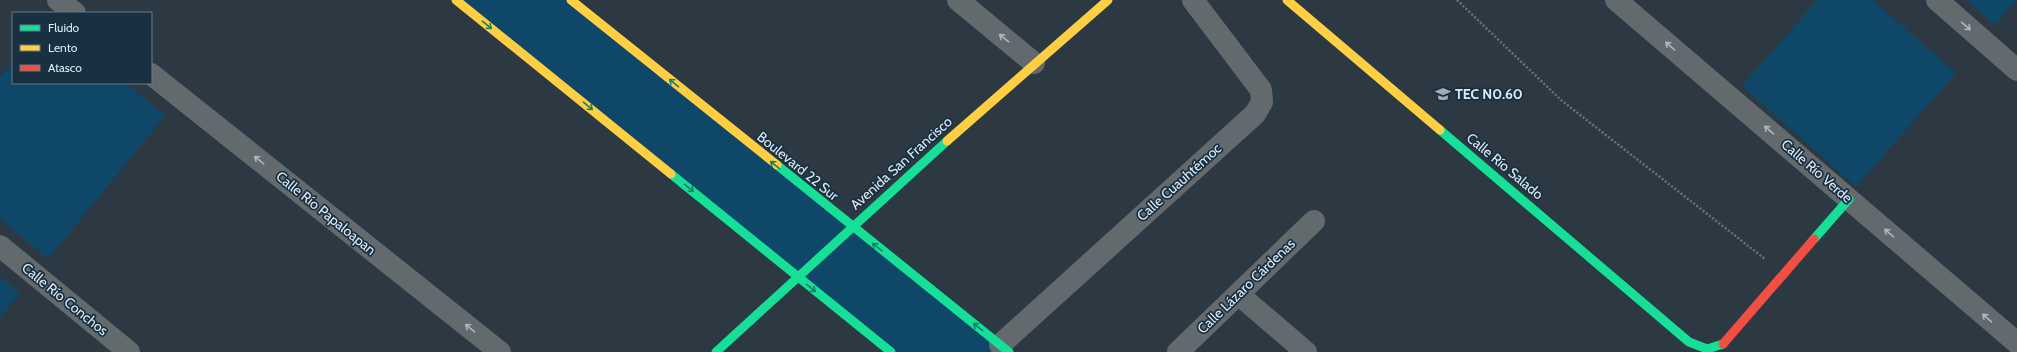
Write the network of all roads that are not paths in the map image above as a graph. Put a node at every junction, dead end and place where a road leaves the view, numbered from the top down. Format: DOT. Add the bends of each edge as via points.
graph roads {
  1 [pos="58,0"];
  2 [pos="456,0"];
  3 [pos="570,0"];
  4 [pos="958,0"];
  5 [pos="1108,0"];
  6 [pos="1193,0"];
  7 [pos="1287,0"];
  8 [pos="1616,0"];
  9 [pos="1937,0"];
  10 [pos="74,12"];
  11 [pos="1034,63"];
  12 [pos="2017,70"];
  13 [pos="152,75"];
  14 [pos="1849,199"];
  15 [pos="1314,221"];
  16 [pos="851,226"];
  17 [pos="0,246"];
  18 [pos="796,276"];
  19 [pos="1238,294"];
  20 [pos="2017,343"];
  21 [pos="1004,348"];
  22 [pos="130,352"];
  23 [pos="500,352"];
  24 [pos="716,352"];
  25 [pos="892,352"];
  26 [pos="1178,352"];
  27 [pos="1306,352"];
  1 -- 10 [label="street"];
  2 -- 18 [label="street, one-way"];
  16 -- 3 [label="street, Boulevard 22 Sur, one-way"];
  11 -- 4 [label="street, one-way"];
  5 -- 11 [label="street, Avenida San Francisco"];
  6 -- 21 [label="street, Calle Cuauhtémoc" via="1261,90 1262,102 1255,114"];
  7 -- 14 [label="street, Calle Río Salado" via="1689,342 1707,349 1723,344"];
  14 -- 8 [label="street, Calle Río Verde, one-way"];
  9 -- 12 [label="street, one-way"];
  11 -- 16 [label="street, Avenida San Francisco"];
  23 -- 13 [label="street, Calle Río Papaloapan, one-way"];
  20 -- 14 [label="street, Calle Río Verde, one-way"];
  15 -- 19 [label="street, Calle Lázaro Cárdenas"];
  16 -- 18 [label="street, Avenida San Francisco"];
  21 -- 16 [label="street, Boulevard 22 Sur, one-way"];
  17 -- 22 [label="street, Calle Río Conchos"];
  18 -- 24 [label="street, Avenida San Francisco"];
  18 -- 25 [label="street, one-way"];
  19 -- 26 [label="street, Calle Lázaro Cárdenas"];
  19 -- 27 [label="street"];
}
